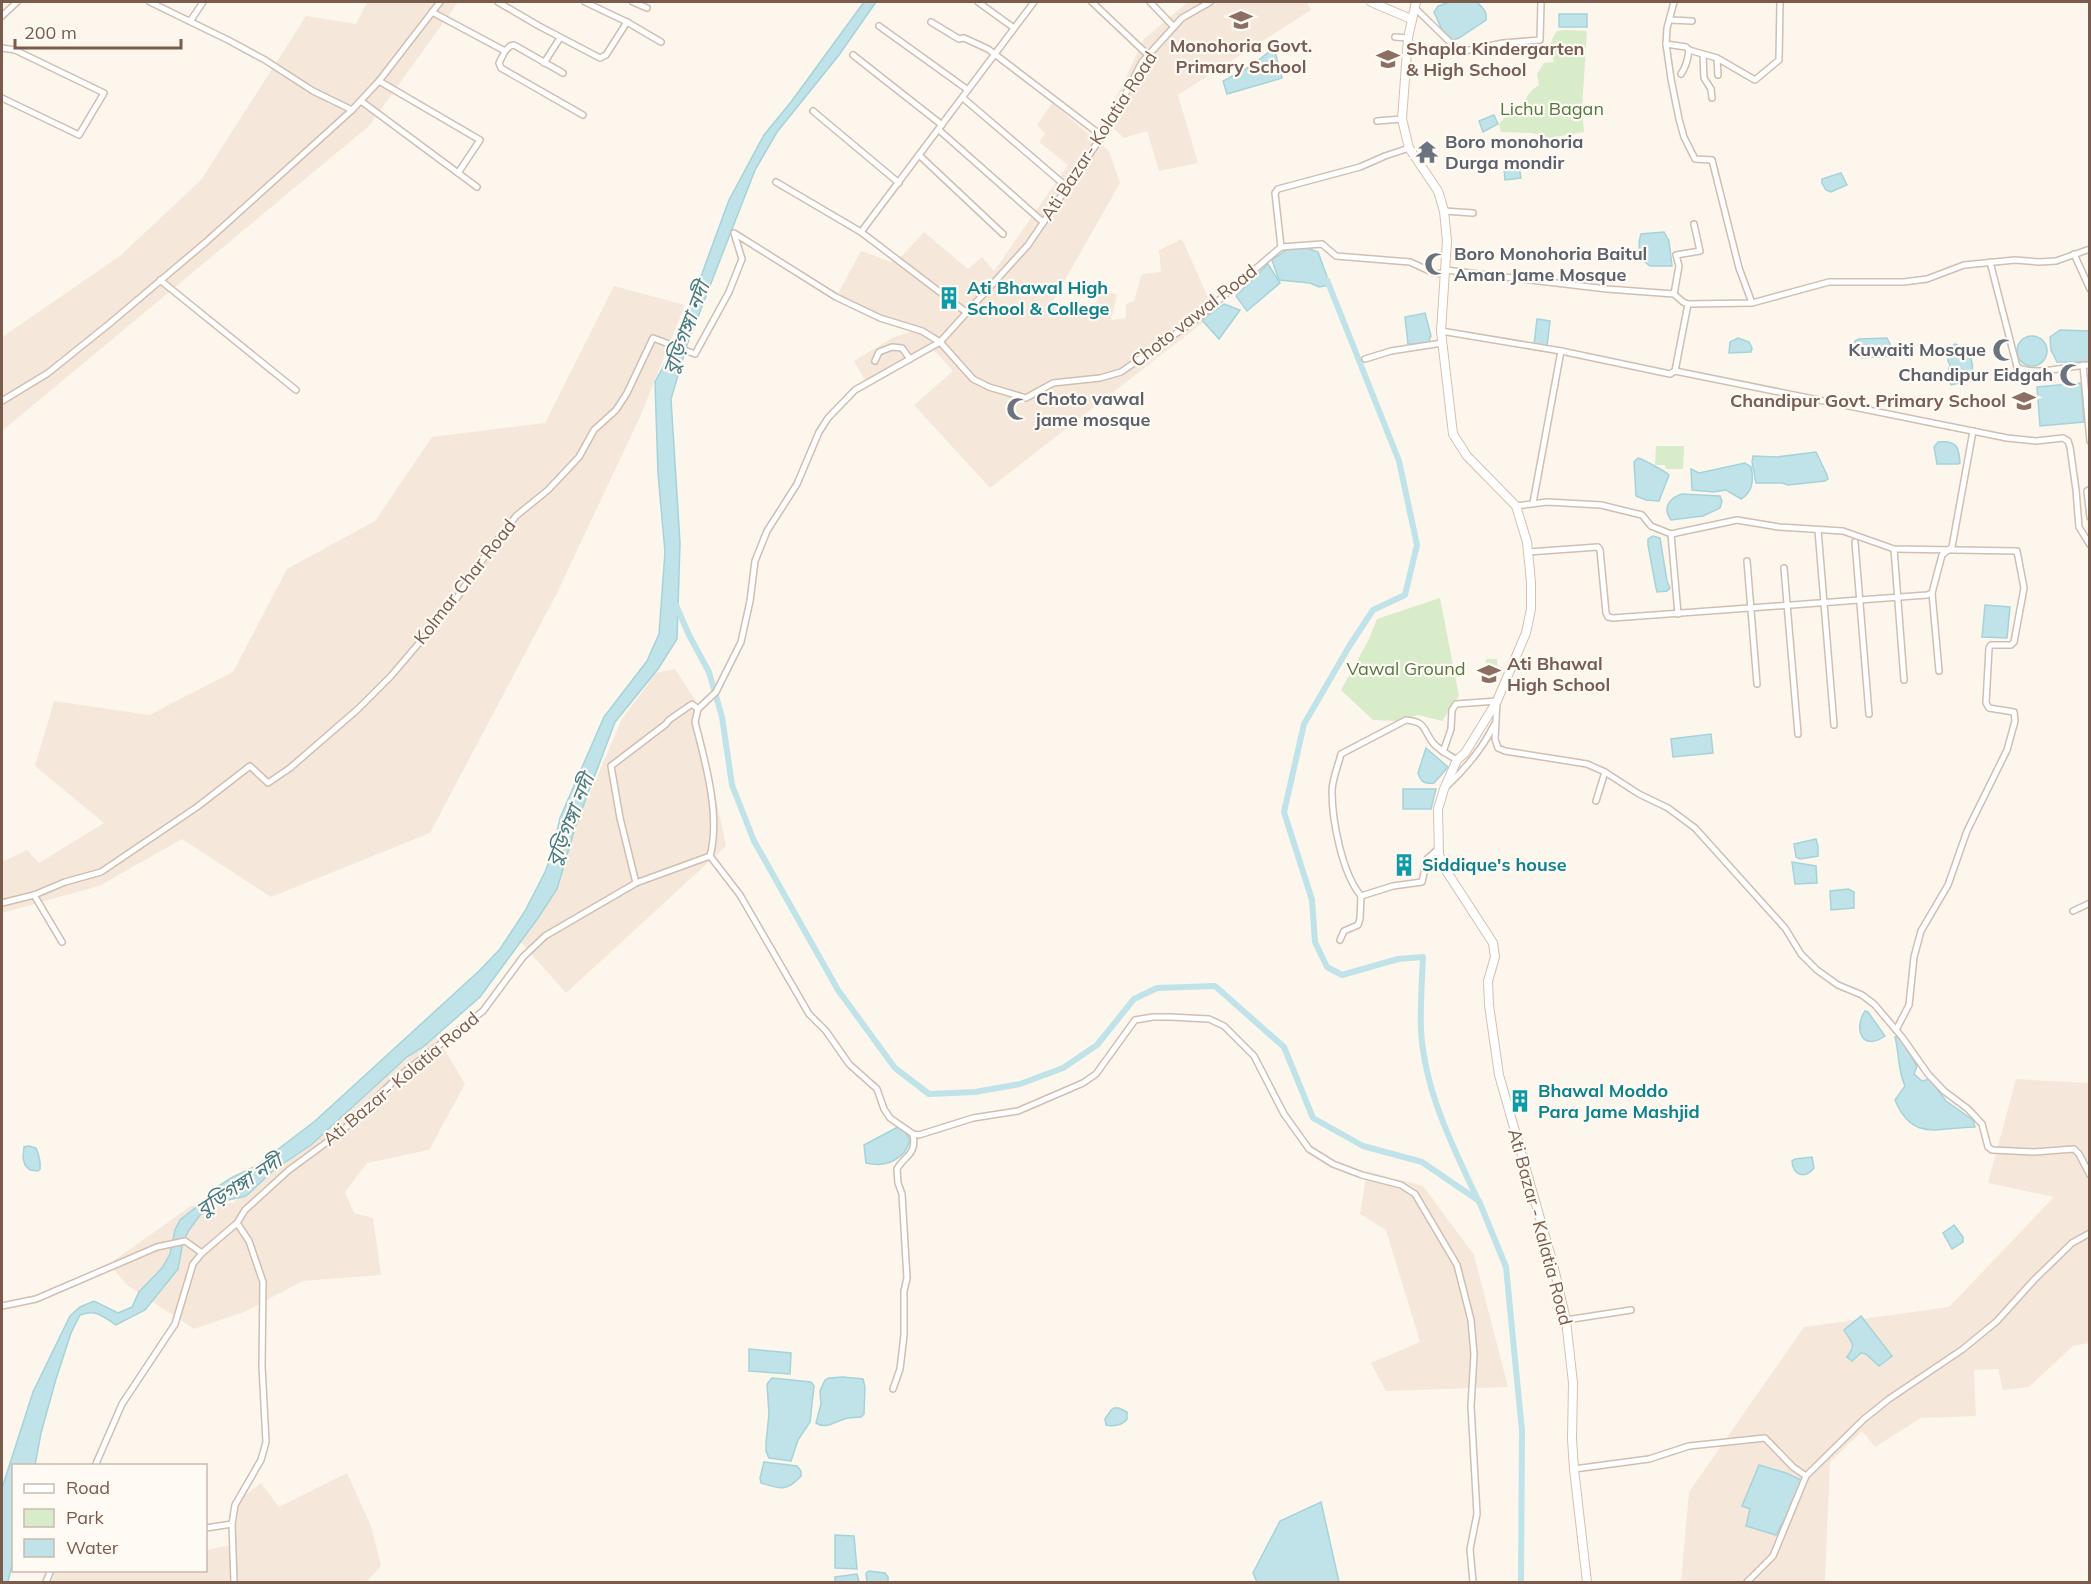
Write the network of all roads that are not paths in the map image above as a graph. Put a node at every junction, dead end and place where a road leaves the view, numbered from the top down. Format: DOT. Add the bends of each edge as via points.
graph roads {
  1 [pos="17,2"];
  2 [pos="150,2"];
  3 [pos="203,2"];
  4 [pos="440,2"];
  5 [pos="498,2"];
  6 [pos="585,2"];
  7 [pos="633,2"];
  8 [pos="978,2"];
  9 [pos="1034,2"];
  10 [pos="1092,2"];
  11 [pos="1150,2"];
  12 [pos="1210,2"];
  13 [pos="1371,2"];
  14 [pos="1541,2"];
  15 [pos="1674,2"];
  16 [pos="1780,2"];
  17 [pos="1415,4"];
  18 [pos="647,8"];
  19 [pos="432,12"];
  20 [pos="2,16"];
  21 [pos="1411,19"];
  22 [pos="191,20"];
  23 [pos="1670,20"];
  24 [pos="1692,21"];
  25 [pos="627,22"];
  26 [pos="931,22"];
  27 [pos="879,26"];
  28 [pos="1174,27"];
  29 [pos="1014,28"];
  30 [pos="560,38"];
  31 [pos="1395,38"];
  32 [pos="1408,38"];
  33 [pos="660,42"];
  34 [pos="1666,44"];
  35 [pos="2,48"];
  36 [pos="1689,50"];
  37 [pos="505,51"];
  38 [pos="853,55"];
  39 [pos="995,55"];
  40 [pos="1148,55"];
  41 [pos="1702,55"];
  42 [pos="1717,57"];
  43 [pos="544,63"];
  44 [pos="563,73"];
  45 [pos="1681,74"];
  46 [pos="1718,75"];
  47 [pos="379,81"];
  48 [pos="968,90"];
  49 [pos="2,98"];
  50 [pos="963,98"];
  51 [pos="1712,98"];
  52 [pos="361,101"];
  53 [pos="352,110"];
  54 [pos="813,111"];
  55 [pos="583,115"];
  56 [pos="1402,119"];
  57 [pos="1377,121"];
  58 [pos="940,128"];
  59 [pos="1102,136"];
  60 [pos="1409,148"];
  61 [pos="919,155"];
  62 [pos="458,173"];
  63 [pos="776,182"];
  64 [pos="898,183"];
  65 [pos="477,186"];
  66 [pos="1067,187"];
  67 [pos="1444,211"];
  68 [pos="1473,213"];
  69 [pos="1043,222"];
  70 [pos="1694,225"];
  71 [pos="861,232"];
  72 [pos="1003,234"];
  73 [pos="1281,247"];
  74 [pos="2090,249"];
  75 [pos="2074,254"];
  76 [pos="1990,262"];
  77 [pos="1445,272"];
  78 [pos="160,280"];
  79 [pos="2090,289"];
  80 [pos="1674,294"];
  81 [pos="1752,303"];
  82 [pos="1688,304"];
  83 [pos="966,312"];
  84 [pos="1441,330"];
  85 [pos="922,332"];
  86 [pos="940,342"];
  87 [pos="1442,343"];
  88 [pos="1561,351"];
  89 [pos="910,359"];
  90 [pos="1365,359"];
  91 [pos="875,361"];
  92 [pos="2086,365"];
  93 [pos="1675,371"];
  94 [pos="296,390"];
  95 [pos="2,402"];
  96 [pos="1973,431"];
  97 [pos="2090,441"];
  98 [pos="2090,489"];
  99 [pos="1533,503"];
  100 [pos="1516,506"];
  101 [pos="2090,517"];
  102 [pos="1818,530"];
  103 [pos="1671,534"];
  104 [pos="2087,537"];
  105 [pos="1855,542"];
  106 [pos="2090,545"];
  107 [pos="1894,549"];
  108 [pos="1949,550"];
  109 [pos="1528,552"];
  110 [pos="1747,561"];
  111 [pos="1784,568"];
  112 [pos="1932,593"];
  113 [pos="1897,597"];
  114 [pos="1861,600"];
  115 [pos="1824,603"];
  116 [pos="1788,605"];
  117 [pos="1751,608"];
  118 [pos="1678,614"];
  119 [pos="1940,671"];
  120 [pos="1904,680"];
  121 [pos="1757,684"];
  122 [pos="1497,701"];
  123 [pos="698,709"];
  124 [pos="1869,714"];
  125 [pos="1496,720"];
  126 [pos="1834,725"];
  127 [pos="1798,734"];
  128 [pos="1443,752"];
  129 [pos="1456,760"];
  130 [pos="1605,772"];
  131 [pos="1444,789"];
  132 [pos="1596,801"];
  133 [pos="1439,848"];
  134 [pos="710,856"];
  135 [pos="636,883"];
  136 [pos="33,895"];
  137 [pos="1361,896"];
  138 [pos="2,903"];
  139 [pos="2090,903"];
  140 [pos="2073,911"];
  141 [pos="1340,940"];
  142 [pos="62,942"];
  143 [pos="1896,1030"];
  144 [pos="913,1134"];
  145 [pos="2090,1175"];
  146 [pos="237,1223"];
  147 [pos="2090,1233"];
  148 [pos="202,1253"];
  149 [pos="2,1306"];
  150 [pos="1631,1310"];
  151 [pos="1566,1320"];
  152 [pos="893,1389"];
  153 [pos="95,1464"];
  154 [pos="1574,1468"];
  155 [pos="1806,1476"];
  156 [pos="232,1524"];
  157 [pos="207,1528"];
  158 [pos="234,1582"];
  159 [pos="1473,1582"];
  160 [pos="1587,1582"];
  161 [pos="1747,1582"];
  1 -- 20 [label="street"];
  2 -- 22 [label="street"];
  3 -- 22 [label="street"];
  4 -- 19 [label="street"];
  5 -- 30 [label="street"];
  6 -- 25 [label="street"];
  7 -- 18 [label="street"];
  8 -- 29 [label="street"];
  9 -- 29 [label="street"];
  10 -- 40 [label="street"];
  11 -- 28 [label="street"];
  12 -- 28 [label="street, Ati Bazar- Kolatia Road"];
  13 -- 21 [label="main road"];
  14 -- 17 [label="street" via="1540,40 1460,52"];
  15 -- 23 [label="street"];
  16 -- 42 [label="street" via="1779,60 1755,80"];
  17 -- 21 [label="main road"];
  19 -- 37 [label="street"];
  19 -- 47 [label="street"];
  21 -- 32 [label="main road"];
  22 -- 53 [label="street"];
  23 -- 24 [label="street"];
  23 -- 34 [label="street"];
  25 -- 30 [label="street" via="602,58"];
  25 -- 33 [label="street"];
  26 -- 39 [label="street"];
  27 -- 48 [label="street"];
  28 -- 40 [label="street, Ati Bazar- Kolatia Road"];
  29 -- 39 [label="street"];
  30 -- 43 [label="street"];
  31 -- 32 [label="street"];
  32 -- 56 [label="main road"];
  34 -- 36 [label="street"];
  34 -- 81 [label="street" via="1684,137 1695,159 1713,160 1739,268"];
  35 -- 49 [label="street" via="15,50 104,93 79,135"];
  36 -- 41 [label="street"];
  36 -- 45 [label="street"];
  37 -- 43 [label="street" via="514,45"];
  37 -- 55 [label="street" via="499,63 501,68"];
  38 -- 58 [label="street"];
  39 -- 48 [label="street"];
  39 -- 59 [label="street"];
  40 -- 59 [label="street, Ati Bazar- Kolatia Road"];
  41 -- 42 [label="street"];
  41 -- 51 [label="street" via="1704,78"];
  42 -- 46 [label="street"];
  43 -- 44 [label="street"];
  47 -- 52 [label="street"];
  47 -- 62 [label="street" via="480,140"];
  48 -- 50 [label="street"];
  50 -- 58 [label="street"];
  50 -- 66 [label="street"];
  52 -- 53 [label="street"];
  52 -- 62 [label="street"];
  53 -- 78 [label="street"];
  54 -- 64 [label="street"];
  56 -- 57 [label="street"];
  56 -- 60 [label="main road"];
  58 -- 61 [label="street"];
  58 -- 69 [label="street"];
  59 -- 66 [label="street, Ati Bazar- Kolatia Road"];
  60 -- 67 [label="main road" via="1438,191"];
  60 -- 73 [label="street" via="1360,167 1278,189 1275,193"];
  61 -- 64 [label="street"];
  61 -- 72 [label="street"];
  62 -- 65 [label="street"];
  63 -- 71 [label="street"];
  64 -- 71 [label="street"];
  66 -- 69 [label="street, Ati Bazar- Kolatia Road"];
  67 -- 68 [label="street"];
  67 -- 77 [label="main road"];
  69 -- 83 [label="street, Ati Bazar- Kolatia Road" via="1028,245"];
  70 -- 80 [label="street" via="1700,251 1677,255"];
  71 -- 83 [label="street"];
  73 -- 77 [label="street" via="1322,244 1336,256 1410,262 1434,273"];
  73 -- 86 [label="street, Choto vawal Road" via="1198,318 1121,372 1100,378 1060,382 1026,398 1020,397 973,379"];
  74 -- 75 [label="street"];
  75 -- 76 [label="street" via="2056,261"];
  75 -- 79 [label="street"];
  76 -- 81 [label="street" via="1904,282 1829,282"];
  76 -- 92 [label="street" via="2017,367 2046,370"];
  77 -- 80 [label="street"];
  77 -- 84 [label="main road"];
  78 -- 94 [label="street"];
  78 -- 95 [label="street" via="55,368"];
  80 -- 82 [label="street"];
  81 -- 82 [label="street"];
  82 -- 93 [label="street"];
  83 -- 86 [label="street, Ati Bazar- Kolatia Road"];
  84 -- 87 [label="main road"];
  84 -- 88 [label="street"];
  85 -- 86 [label="street, Choto vawal Road"];
  85 -- 136 [label="street, Kolmar Char Road" via="836,297 734,233 742,259 695,354 653,338 627,393 616,410 594,430 579,457 516,516 454,602 358,709 291,768 268,783 250,766 101,872"];
  86 -- 89 [label="street, Ati Bazar- Kolatia Road"];
  87 -- 90 [label="street"];
  87 -- 100 [label="main road" via="1453,434 1467,456"];
  88 -- 93 [label="street" via="1670,374"];
  88 -- 99 [label="street"];
  89 -- 91 [label="street" via="903,348 892,347 879,352"];
  89 -- 123 [label="street, Ati Bazar- Kolatia Road" via="855,390 819,432 797,484 755,561 741,642 716,692"];
  92 -- 97 [label="street"];
  93 -- 96 [label="street"];
  96 -- 104 [label="street" via="2007,438 2068,441 2079,527"];
  96 -- 108 [label="street"];
  98 -- 101 [label="street"];
  99 -- 100 [label="street"];
  99 -- 103 [label="street" via="1601,505 1642,515 1651,526"];
  100 -- 109 [label="main road"];
  102 -- 103 [label="street" via="1737,520"];
  102 -- 107 [label="street" via="1843,531"];
  102 -- 115 [label="street"];
  103 -- 118 [label="street"];
  104 -- 106 [label="street"];
  105 -- 114 [label="street"];
  107 -- 108 [label="street"];
  107 -- 113 [label="street"];
  108 -- 112 [label="street" via="1942,555"];
  108 -- 143 [label="street" via="2017,551 2024,588 2014,642 1989,648 1986,703 1989,708 2014,712 2015,721 2007,750 1967,831 1948,885 1921,931 1909,1005"];
  109 -- 118 [label="street" via="1598,547 1608,617"];
  109 -- 122 [label="main road" via="1531,609 1526,633"];
  110 -- 117 [label="street"];
  111 -- 116 [label="street"];
  112 -- 113 [label="street"];
  112 -- 119 [label="street"];
  113 -- 114 [label="street"];
  113 -- 120 [label="street"];
  114 -- 115 [label="street"];
  114 -- 124 [label="street"];
  115 -- 116 [label="street"];
  115 -- 126 [label="street"];
  116 -- 117 [label="street"];
  116 -- 127 [label="street"];
  117 -- 118 [label="street"];
  117 -- 121 [label="street"];
  122 -- 125 [label="street"];
  122 -- 128 [label="street" via="1456,704"];
  122 -- 129 [label="main road, Ati Bazar - Kalatia Road" via="1465,753"];
  123 -- 134 [label="street" via="695,722 712,803"];
  123 -- 135 [label="street" via="692,704 612,763"];
  125 -- 130 [label="street" via="1498,748 1587,764"];
  125 -- 131 [label="street" via="1467,766"];
  128 -- 129 [label="street"];
  128 -- 137 [label="street" via="1424,726 1406,720 1341,754 1332,790 1338,837 1353,887"];
  129 -- 131 [label="main road, Ati Bazar - Kalatia Road"];
  130 -- 132 [label="street"];
  130 -- 143 [label="street" via="1668,807 1695,828 1785,928 1801,954 1838,985 1874,1004"];
  131 -- 133 [label="main road, Ati Bazar - Kalatia Road" via="1438,808"];
  133 -- 137 [label="street" via="1427,860 1422,882"];
  133 -- 151 [label="main road, Ati Bazar - Kalatia Road" via="1447,872 1493,943 1489,1005 1499,1075"];
  134 -- 135 [label="street, Ati Bazar- Kolatia Road"];
  134 -- 144 [label="street" via="740,895 809,1014 849,1064 877,1089 890,1118"];
  135 -- 146 [label="street, Ati Bazar- Kolatia Road" via="545,936 523,957 483,1011 290,1170 245,1210"];
  136 -- 138 [label="street, Kolmar Char Road"];
  136 -- 142 [label="street"];
  137 -- 141 [label="street" via="1358,925 1344,931"];
  139 -- 140 [label="street"];
  143 -- 145 [label="street" via="1928,1074 1982,1124 1992,1150 2074,1149"];
  144 -- 152 [label="street" via="911,1152 897,1169 908,1269 900,1369"];
  144 -- 159 [label="street" via="972,1118 1018,1111 1083,1083 1096,1074 1136,1020 1180,1017 1209,1019 1224,1026 1254,1056 1284,1114 1309,1149 1333,1164 1401,1185 1415,1194 1457,1265 1471,1320 1474,1354 1471,1406 1477,1514 1470,1549"];
  146 -- 148 [label="street, Ati Bazar- Kolatia Road"];
  146 -- 156 [label="street" via="249,1241 263,1282 266,1442 261,1460 235,1505"];
  147 -- 155 [label="street" via="2072,1243 1997,1321 1864,1419"];
  148 -- 149 [label="street" via="185,1241 157,1247 36,1299"];
  148 -- 153 [label="street" via="193,1264 175,1324 122,1404"];
  150 -- 151 [label="street"];
  151 -- 154 [label="main road, Ati Bazar - Kalatia Road" via="1573,1383"];
  154 -- 155 [label="street" via="1649,1459 1689,1446 1765,1438"];
  154 -- 160 [label="main road, Ati Bazar - Kalatia Road"];
  155 -- 161 [label="street" via="1773,1556"];
  156 -- 157 [label="street"];
  156 -- 158 [label="street"];
}
